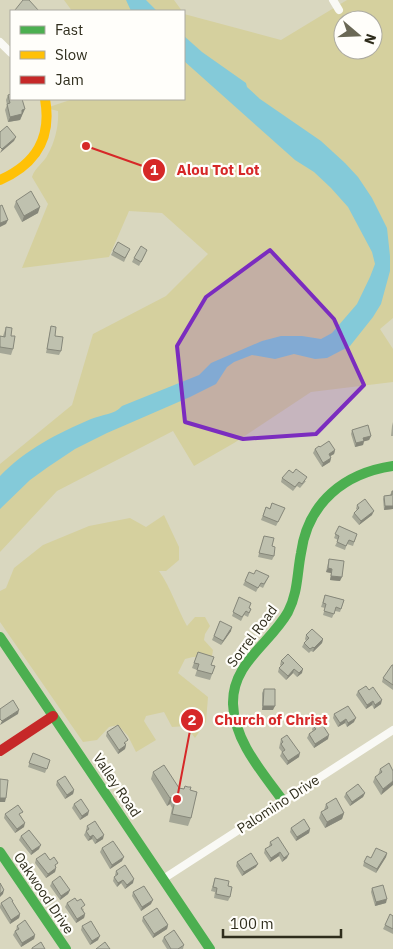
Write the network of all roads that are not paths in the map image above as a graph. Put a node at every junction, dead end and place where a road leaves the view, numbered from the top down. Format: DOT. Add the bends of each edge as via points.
graph roads {
  1 [pos="333,0"];
  2 [pos="339,10"];
  3 [pos="0,42"];
  4 [pos="10,52"];
  5 [pos="45,100"];
  6 [pos="0,180"];
  7 [pos="393,466"];
  8 [pos="0,637"];
  9 [pos="52,716"];
  10 [pos="393,730"];
  11 [pos="0,751"];
  12 [pos="283,801"];
  13 [pos="0,852"];
  14 [pos="163,879"];
  15 [pos="66,949"];
  16 [pos="210,949"];
  1 -- 2 [label="street"];
  3 -- 4 [label="street"];
  5 -- 6 [label="street" via="47,122 39,149 20,170"];
  7 -- 12 [label="street, Sorrel Road" via="359,473 338,486 320,504 302,545 292,606 237,678 233,707 237,727"];
  8 -- 9 [label="street, Valley Road"];
  9 -- 11 [label="street"];
  9 -- 14 [label="street, Valley Road"];
  10 -- 12 [label="street, Palomino Drive"];
  12 -- 14 [label="street, Palomino Drive"];
  13 -- 15 [label="street, Oakwood Drive"];
  14 -- 16 [label="street, Valley Road"];
}
